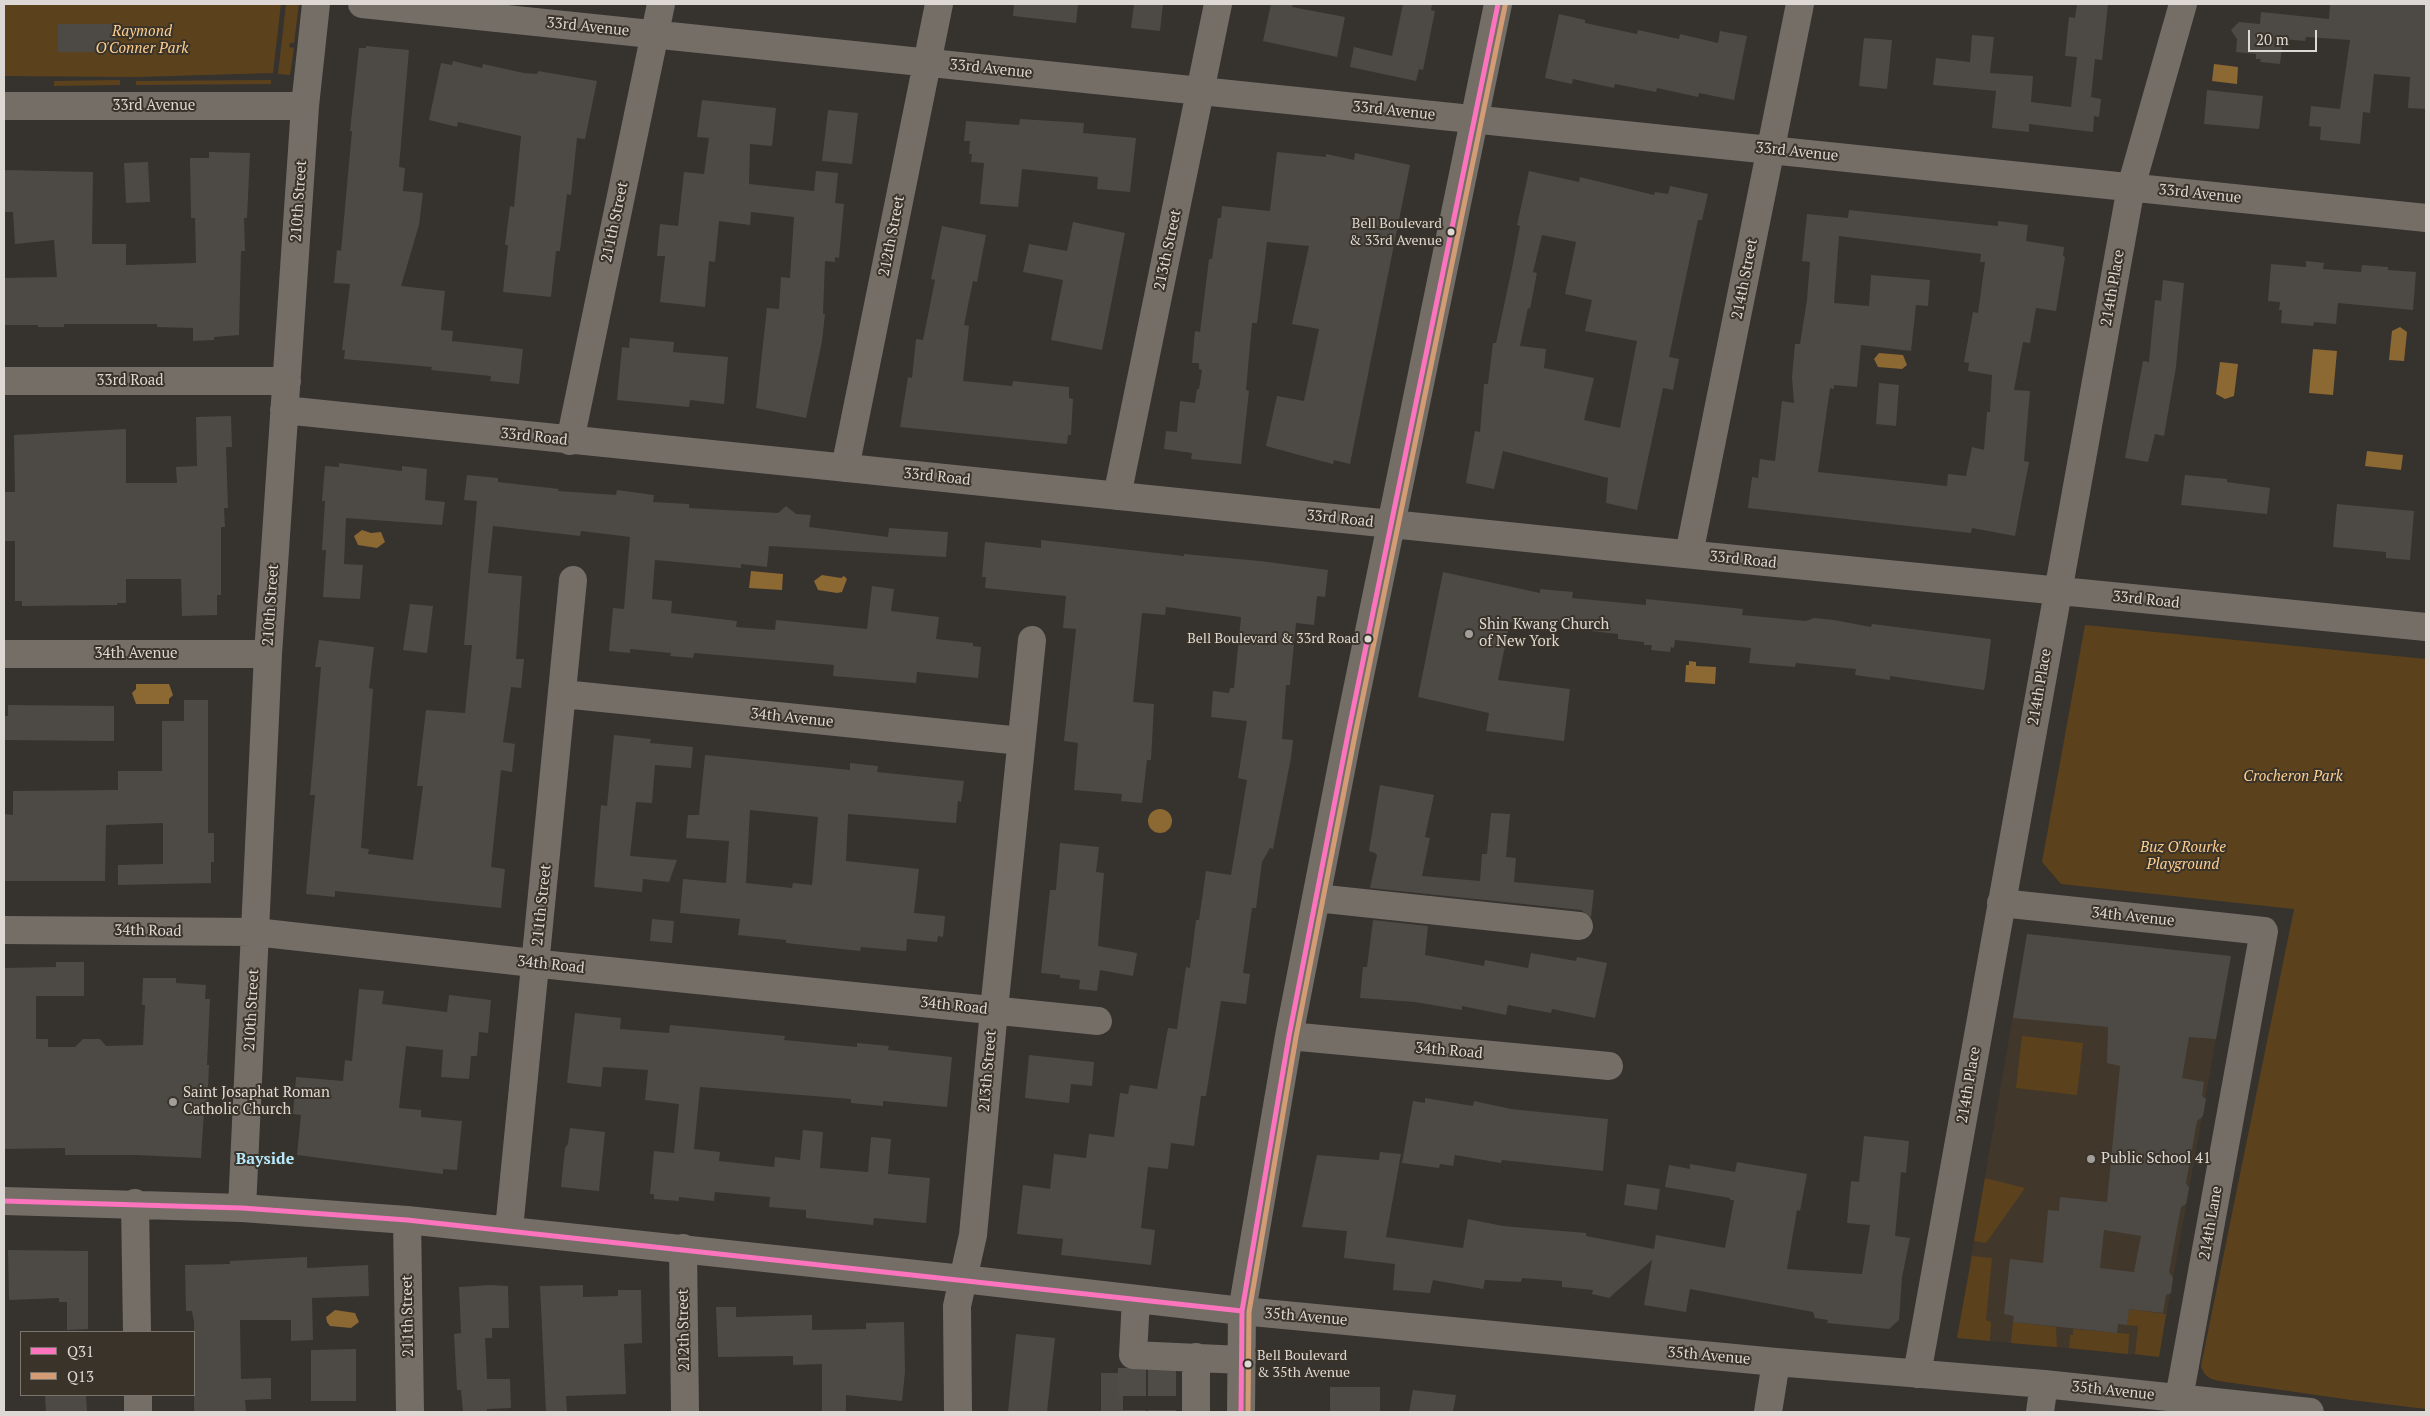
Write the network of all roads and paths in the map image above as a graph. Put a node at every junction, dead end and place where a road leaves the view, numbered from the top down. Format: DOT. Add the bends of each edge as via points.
graph roads {
  1 [pos="316,4"];
  2 [pos="362,4"];
  3 [pos="661,4"];
  4 [pos="939,4"];
  5 [pos="1218,4"];
  6 [pos="1498,4"];
  7 [pos="1800,4"];
  8 [pos="2183,4"];
  9 [pos="654,34"];
  10 [pos="926,62"];
  11 [pos="1200,90"];
  12 [pos="4,106"];
  13 [pos="305,106"];
  14 [pos="1474,119"];
  15 [pos="1771,150"];
  16 [pos="2131,187"];
  17 [pos="2426,218"];
  18 [pos="4,381"];
  19 [pos="287,381"];
  20 [pos="284,410"];
  21 [pos="570,441"];
  22 [pos="845,468"];
  23 [pos="1117,496"];
  24 [pos="1391,524"];
  25 [pos="1689,554"];
  26 [pos="574,580"];
  27 [pos="2057,592"];
  28 [pos="2426,627"];
  29 [pos="1032,640"];
  30 [pos="4,654"];
  31 [pos="268,654"];
  32 [pos="563,694"];
  33 [pos="1021,741"];
  34 [pos="1316,898"];
  35 [pos="2001,903"];
  36 [pos="1578,926"];
  37 [pos="4,930"];
  38 [pos="2264,931"];
  39 [pos="256,932"];
  40 [pos="536,964"];
  41 [pos="994,1010"];
  42 [pos="1098,1021"];
  43 [pos="1289,1036"];
  44 [pos="1610,1066"];
  45 [pos="4,1201"];
  46 [pos="135,1204"];
  47 [pos="242,1208"];
  48 [pos="407,1220"];
  49 [pos="508,1229"];
  50 [pos="683,1248"];
  51 [pos="963,1279"];
  52 [pos="1136,1299"];
  53 [pos="1242,1311"];
  54 [pos="137,1331"];
  55 [pos="1196,1356"];
  56 [pos="1242,1360"];
  57 [pos="1776,1362"];
  58 [pos="1917,1374"];
  59 [pos="2044,1384"];
  60 [pos="138,1396"];
  61 [pos="2179,1398"];
  62 [pos="138,1412"];
  63 [pos="410,1412"];
  64 [pos="685,1412"];
  65 [pos="958,1412"];
  66 [pos="1196,1412"];
  67 [pos="1241,1412"];
  68 [pos="1768,1412"];
  69 [pos="2040,1412"];
  70 [pos="2310,1412"];
  1 -- 13 [label="street, 210th Street"];
  2 -- 9 [label="street, 33rd Avenue"];
  3 -- 9 [label="street, 211th Street"];
  4 -- 10 [label="street, 212th Street"];
  5 -- 11 [label="street, 213th Street"];
  6 -- 14 [label="street"];
  7 -- 15 [label="street, 214th Street"];
  8 -- 16 [label="street, 214th Place"];
  9 -- 10 [label="street, 33rd Avenue"];
  9 -- 21 [label="street, 211th Street"];
  10 -- 11 [label="street, 33rd Avenue"];
  10 -- 22 [label="street, 212th Street"];
  11 -- 14 [label="street, 33rd Avenue"];
  11 -- 23 [label="street, 213th Street"];
  12 -- 13 [label="street, 33rd Avenue"];
  13 -- 19 [label="street, 210th Street"];
  14 -- 15 [label="street, 33rd Avenue"];
  14 -- 24 [label="street"];
  15 -- 16 [label="street, 33rd Avenue"];
  15 -- 25 [label="street, 214th Street"];
  16 -- 17 [label="street, 33rd Avenue"];
  16 -- 27 [label="street, 214th Place"];
  18 -- 19 [label="street, 33rd Road"];
  19 -- 20 [label="street, 210th Street"];
  20 -- 21 [label="street, 33rd Road"];
  20 -- 31 [label="street, 210th Street"];
  21 -- 22 [label="street, 33rd Road"];
  22 -- 23 [label="street, 33rd Road"];
  23 -- 24 [label="street, 33rd Road"];
  24 -- 25 [label="street, 33rd Road"];
  24 -- 34 [label="street"];
  25 -- 27 [label="street, 33rd Road"];
  26 -- 32 [label="street, 211th Street"];
  27 -- 28 [label="street, 33rd Road"];
  27 -- 35 [label="street, 214th Place"];
  29 -- 33 [label="street, 213th Street"];
  30 -- 31 [label="street, 34th Avenue"];
  31 -- 39 [label="street, 210th Street"];
  32 -- 33 [label="street, 34th Avenue"];
  32 -- 40 [label="street, 211th Street"];
  33 -- 41 [label="street, 213th Street"];
  34 -- 36 [label="street"];
  34 -- 43 [label="street"];
  35 -- 38 [label="street, 34th Avenue"];
  35 -- 58 [label="street, 214th Place"];
  37 -- 39 [label="street, 34th Road"];
  38 -- 61 [label="street, 214th Lane"];
  39 -- 40 [label="street, 34th Road"];
  39 -- 47 [label="street, 210th Street"];
  40 -- 41 [label="street, 34th Road"];
  40 -- 49 [label="street, 211th Street"];
  41 -- 42 [label="street, 34th Road"];
  41 -- 51 [label="street, 213th Street" via="973,1235"];
  43 -- 44 [label="street, 34th Road"];
  43 -- 53 [label="street"];
  45 -- 46 [label="street, 35th Avenue"];
  46 -- 47 [label="street, 35th Avenue"];
  46 -- 54 [label="street"];
  47 -- 48 [label="street, 35th Avenue"];
  48 -- 49 [label="street, 35th Avenue"];
  48 -- 63 [label="street, 211th Street"];
  49 -- 50 [label="street, 35th Avenue"];
  50 -- 51 [label="street, 35th Avenue"];
  50 -- 64 [label="street, 212th Street"];
  51 -- 52 [label="street, 35th Avenue"];
  51 -- 65 [label="street, 213th Street" via="957,1306"];
  52 -- 53 [label="street, 35th Avenue"];
  52 -- 55 [label="street" via="1132,1362 1162,1362"];
  53 -- 56 [label="street"];
  53 -- 57 [label="street, 35th Avenue"];
  55 -- 56 [label="street"];
  55 -- 66 [label="street"];
  56 -- 67 [label="street"];
  57 -- 58 [label="street, 35th Avenue"];
  57 -- 68 [label="street"];
  58 -- 59 [label="street, 35th Avenue"];
  59 -- 61 [label="street, 35th Avenue"];
  59 -- 69 [label="street"];
  60 -- 62 [label="street"];
  61 -- 70 [label="street, 35th Avenue"];
}
